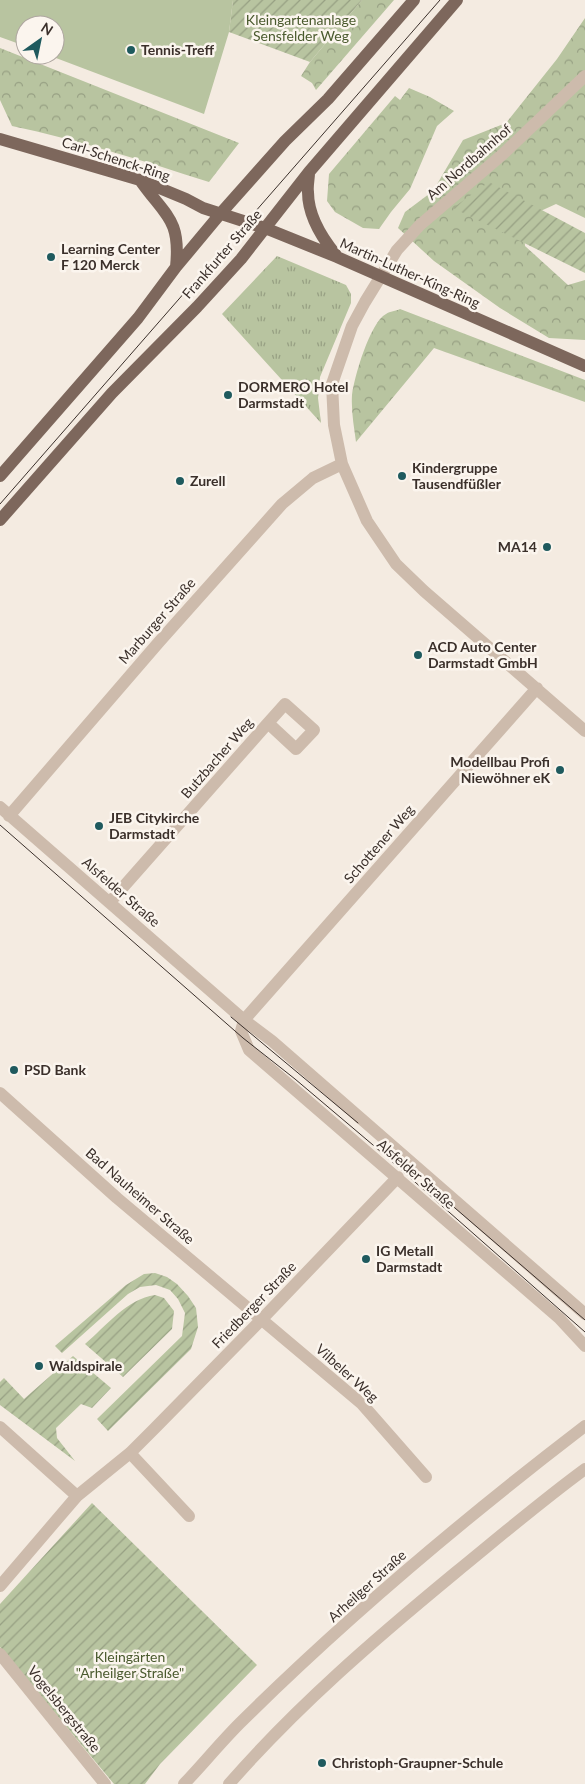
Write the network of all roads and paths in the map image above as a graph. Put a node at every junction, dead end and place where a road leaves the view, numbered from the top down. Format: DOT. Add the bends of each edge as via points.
graph roads {
  1 [pos="414,0"];
  2 [pos="458,0"];
  3 [pos="585,76"];
  4 [pos="0,139"];
  5 [pos="309,172"];
  6 [pos="140,180"];
  7 [pos="221,213"];
  8 [pos="265,228"];
  9 [pos="337,258"];
  10 [pos="176,268"];
  11 [pos="380,276"];
  12 [pos="585,366"];
  13 [pos="342,464"];
  14 [pos="0,476"];
  15 [pos="0,520"];
  16 [pos="537,688"];
  17 [pos="268,723"];
  18 [pos="585,731"];
  19 [pos="4,812"];
  20 [pos="110,902"];
  21 [pos="244,1020"];
  22 [pos="0,1093"];
  23 [pos="398,1177"];
  24 [pos="585,1314"];
  25 [pos="262,1319"];
  26 [pos="585,1346"];
  27 [pos="585,1426"];
  28 [pos="0,1427"];
  29 [pos="130,1453"];
  30 [pos="585,1469"];
  31 [pos="426,1477"];
  32 [pos="78,1496"];
  33 [pos="189,1516"];
  34 [pos="0,1586"];
  35 [pos="0,1654"];
  36 [pos="104,1784"];
  37 [pos="184,1784"];
  38 [pos="229,1784"];
  1 -- 7 [label="main road, Frankfurter Straße" via="328,99 285,141"];
  2 -- 5 [label="main road, Frankfurter Straße"];
  3 -- 11 [label="street, Am Nordbahnhof" via="503,154 420,224"];
  4 -- 6 [label="main road, Carl-Schenck-Ring"];
  5 -- 8 [label="main road, Frankfurter Straße"];
  5 -- 9 [label="main road" via="308,193 313,215 321,236"];
  6 -- 7 [label="main road, Carl-Schenck-Ring"];
  6 -- 10 [label="main road" via="171,222 178,247"];
  7 -- 8 [label="main road, Martin-Luther-King-Ring"];
  7 -- 10 [label="main road, Frankfurter Straße"];
  8 -- 9 [label="main road, Martin-Luther-King-Ring"];
  8 -- 15 [label="main road, Frankfurter Straße" via="241,260 112,392"];
  9 -- 11 [label="main road, Martin-Luther-King-Ring"];
  10 -- 14 [label="main road, Frankfurter Straße" via="138,318"];
  11 -- 12 [label="main road, Martin-Luther-King-Ring"];
  11 -- 13 [label="street" via="352,326 332,384 334,425"];
  13 -- 16 [label="street" via="367,520 396,564"];
  13 -- 19 [label="street, Marburger Straße" via="313,478 282,504"];
  16 -- 18 [label="street"];
  16 -- 21 [label="street, Schottener Weg"];
  17 -- 20 [label="street, Butzbacher Weg"];
  19 -- 20 [label="street, Alsfelder Straße"];
  20 -- 21 [label="street, Alsfelder Straße"];
  21 -- 23 [label="street, Alsfelder Straße" via="241,1031 249,1050"];
  21 -- 24 [label="street, Alsfelder Straße"];
  22 -- 25 [label="street, Bad Nauheimer Straße" via="117,1198"];
  23 -- 25 [label="street, Friedberger Straße"];
  23 -- 26 [label="street, Alsfelder Straße" via="559,1318"];
  25 -- 29 [label="street, Friedberger Straße"];
  25 -- 31 [label="street, Vilbeler Weg" via="362,1404"];
  27 -- 37 [label="street, Arheilger Straße" via="424,1555 331,1638 240,1723"];
  28 -- 32 [label="street"];
  29 -- 32 [label="street, Friedberger Straße"];
  29 -- 33 [label="street"];
  30 -- 38 [label="street" via="410,1609 343,1668"];
  32 -- 34 [label="street, Friedberger Straße"];
  35 -- 36 [label="street, Vogelsbergstraße"];
}
